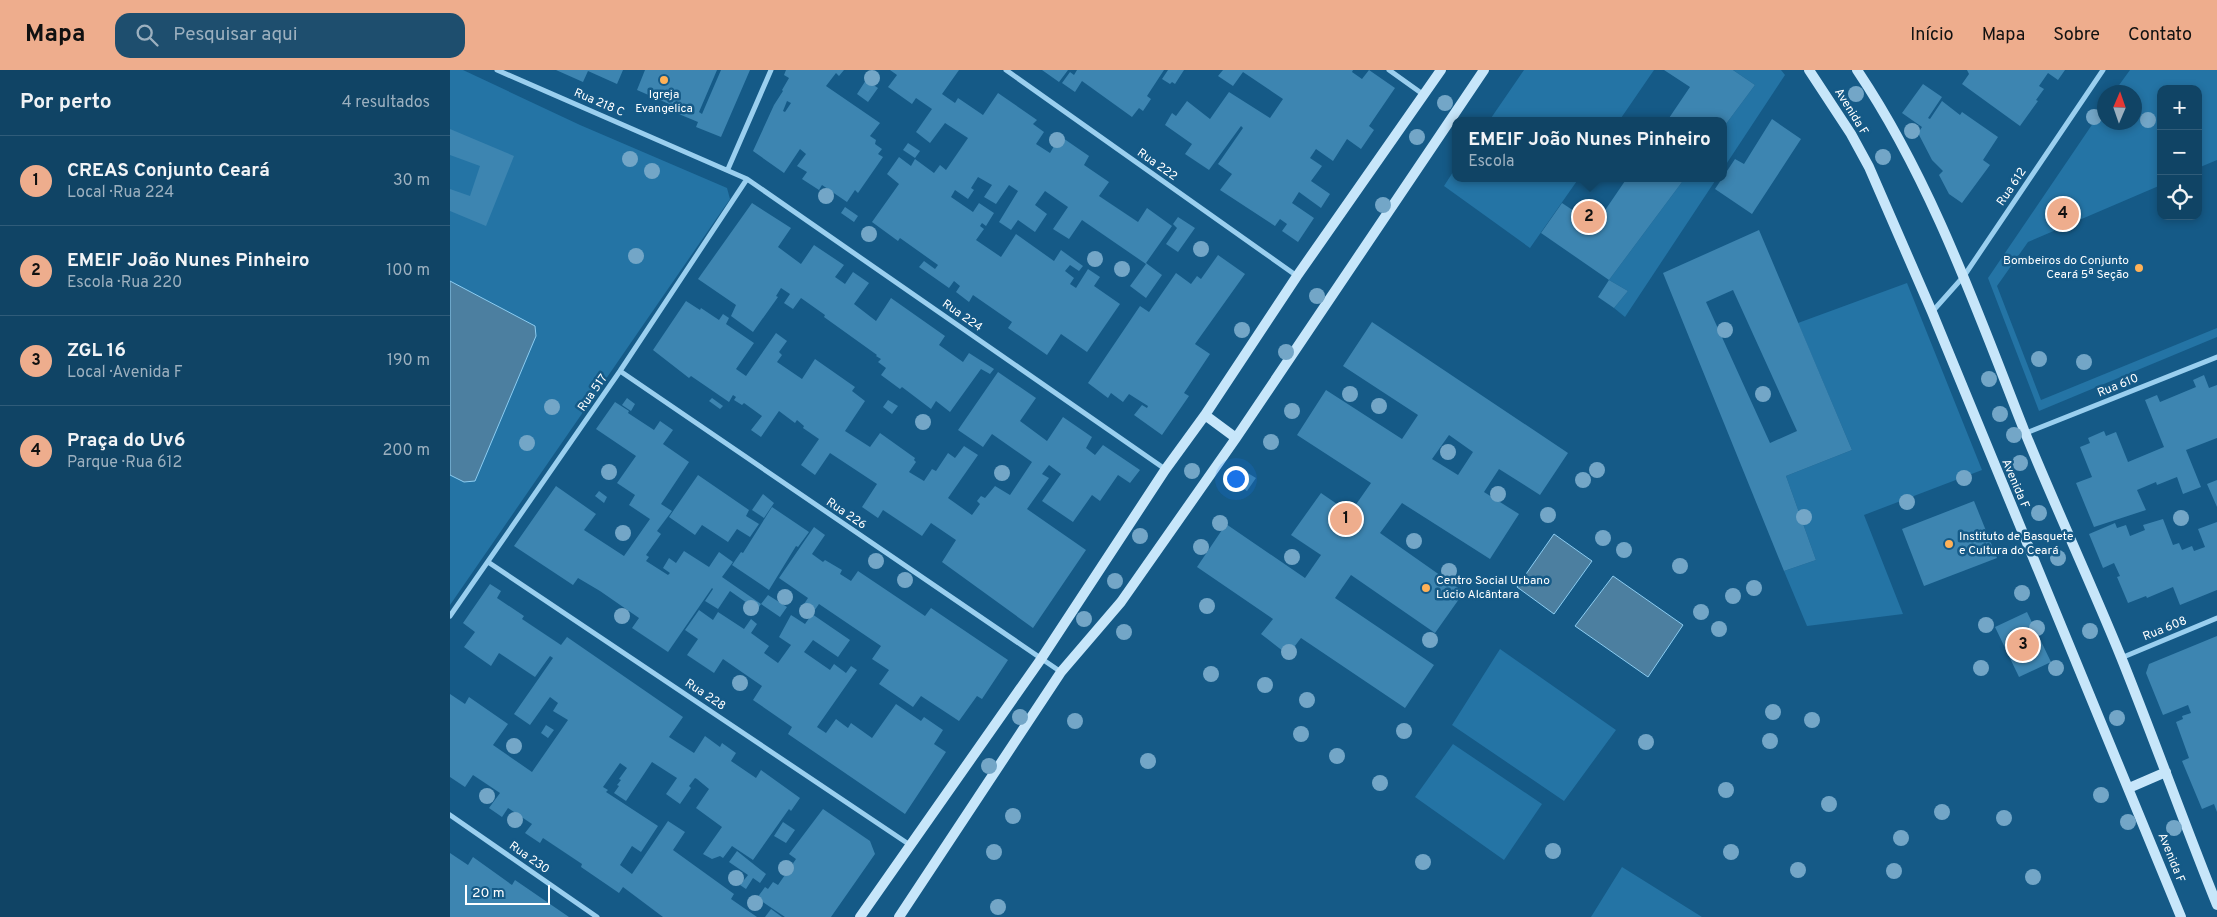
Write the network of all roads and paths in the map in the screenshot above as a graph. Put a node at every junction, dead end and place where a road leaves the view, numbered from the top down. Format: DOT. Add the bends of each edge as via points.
graph roads {
  1 [pos="497,70"];
  2 [pos="770,70"];
  3 [pos="1006,70"];
  4 [pos="1389,70"];
  5 [pos="1441,70"];
  6 [pos="1484,70"];
  7 [pos="1809,70"];
  8 [pos="1857,70"];
  9 [pos="2103,70"];
  10 [pos="1424,95"];
  11 [pos="1452,117"];
  12 [pos="1452,117"];
  13 [pos="728,169"];
  14 [pos="747,179"];
  15 [pos="1297,276"];
  16 [pos="1964,276"];
  17 [pos="1932,312"];
  18 [pos="2217,357"];
  19 [pos="620,372"];
  20 [pos="1205,416"];
  21 [pos="2026,433"];
  22 [pos="1236,438"];
  23 [pos="1165,470"];
  24 [pos="488,562"];
  25 [pos="450,616"];
  26 [pos="2217,618"];
  27 [pos="2121,658"];
  28 [pos="1041,659"];
  29 [pos="1061,672"];
  30 [pos="2166,772"];
  31 [pos="2129,788"];
  32 [pos="450,815"];
  33 [pos="910,845"];
  34 [pos="2214,889"];
  35 [pos="2217,905"];
  36 [pos="597,917"];
  37 [pos="860,917"];
  38 [pos="900,917"];
  39 [pos="2181,917"];
  1 -- 13 [label="street, Rua 218 C"];
  2 -- 13 [label="street"];
  3 -- 15 [label="street, Rua 222"];
  4 -- 10 [label="street"];
  5 -- 10 [label="street"];
  6 -- 12 [label="street"];
  7 -- 17 [label="street, Avenida F" via="1869,167"];
  8 -- 16 [label="street, Avenida F" via="1919,180"];
  9 -- 16 [label="street, Rua 612"];
  10 -- 15 [label="street"];
  11 -- 22 [label="street"];
  13 -- 14 [label="street, Rua 218 C"];
  14 -- 19 [label="street, Rua 517"];
  14 -- 23 [label="street, Rua 224"];
  15 -- 20 [label="street"];
  16 -- 17 [label="street, Rua 612"];
  16 -- 21 [label="street, Avenida F"];
  17 -- 31 [label="street, Avenida F"];
  18 -- 21 [label="street, Rua 610"];
  19 -- 24 [label="street, Rua 517"];
  19 -- 28 [label="street, Rua 226"];
  20 -- 22 [label="street"];
  20 -- 23 [label="street"];
  21 -- 27 [label="street, Avenida F"];
  22 -- 29 [label="street" via="1121,602"];
  23 -- 28 [label="street"];
  24 -- 25 [label="street, Rua 517"];
  24 -- 33 [label="street, Rua 228"];
  26 -- 27 [label="street, Rua 608"];
  27 -- 30 [label="street, Avenida F"];
  28 -- 29 [label="street, Rua 226"];
  28 -- 33 [label="street"];
  29 -- 38 [label="street"];
  30 -- 31 [label="street"];
  30 -- 34 [label="street, Avenida F"];
  31 -- 39 [label="street, Avenida F"];
  32 -- 36 [label="street, Rua 230"];
  33 -- 37 [label="street"];
  34 -- 35 [label="street, Avenida F"];
}
